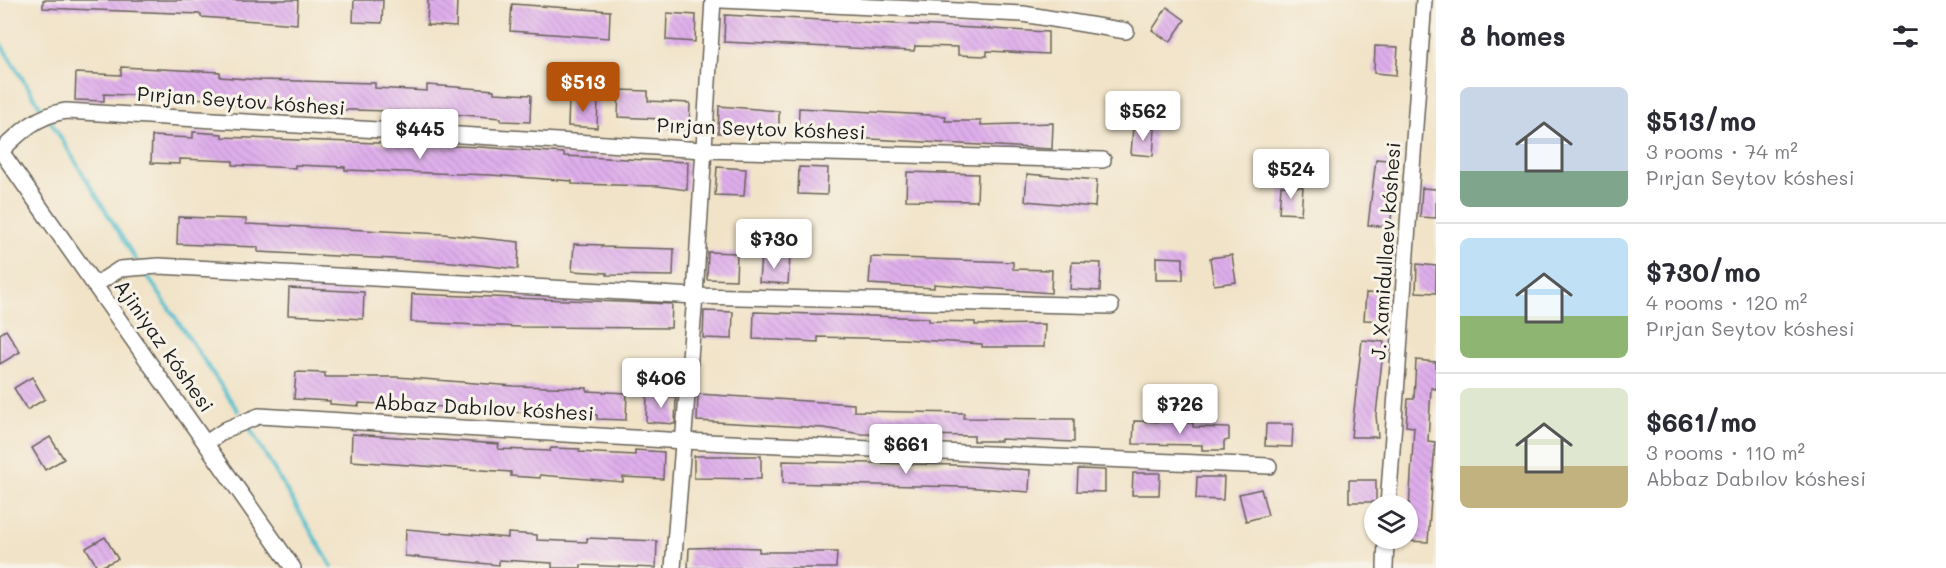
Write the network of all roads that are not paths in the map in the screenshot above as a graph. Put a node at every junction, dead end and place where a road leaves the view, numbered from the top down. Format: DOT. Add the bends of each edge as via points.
graph roads {
  1 [pos="713,0"];
  2 [pos="721,0"];
  3 [pos="1424,0"];
  4 [pos="1126,31"];
  5 [pos="0,150"];
  6 [pos="704,150"];
  7 [pos="1103,160"];
  8 [pos="95,285"];
  9 [pos="694,296"];
  10 [pos="1111,306"];
  11 [pos="684,441"];
  12 [pos="206,443"];
  13 [pos="1269,466"];
  14 [pos="1389,495"];
  15 [pos="1386,549"];
  16 [pos="293,568"];
  17 [pos="673,568"];
  18 [pos="1385,568"];
  1 -- 6 [label="street"];
  2 -- 4 [label="street" via="1023,14"];
  3 -- 14 [label="street, J. Xamidullaev kóshesi"];
  5 -- 6 [label="street, Pırjan Seytov kóshesi" via="27,125 66,111"];
  5 -- 8 [label="street, Ajiniyaz kóshesi"];
  6 -- 7 [label="street, Pırjan Seytov kóshesi"];
  6 -- 9 [label="street"];
  8 -- 9 [label="street" via="120,269 159,266"];
  8 -- 12 [label="street, Ajiniyaz kóshesi"];
  9 -- 10 [label="street"];
  9 -- 11 [label="street"];
  11 -- 12 [label="street, Abbaz Dabılov kóshesi" via="259,416"];
  11 -- 13 [label="street, Abbaz Dabılov kóshesi"];
  11 -- 17 [label="street"];
  12 -- 16 [label="street, Ajiniyaz kóshesi"];
  15 -- 18 [label="street"];
}
